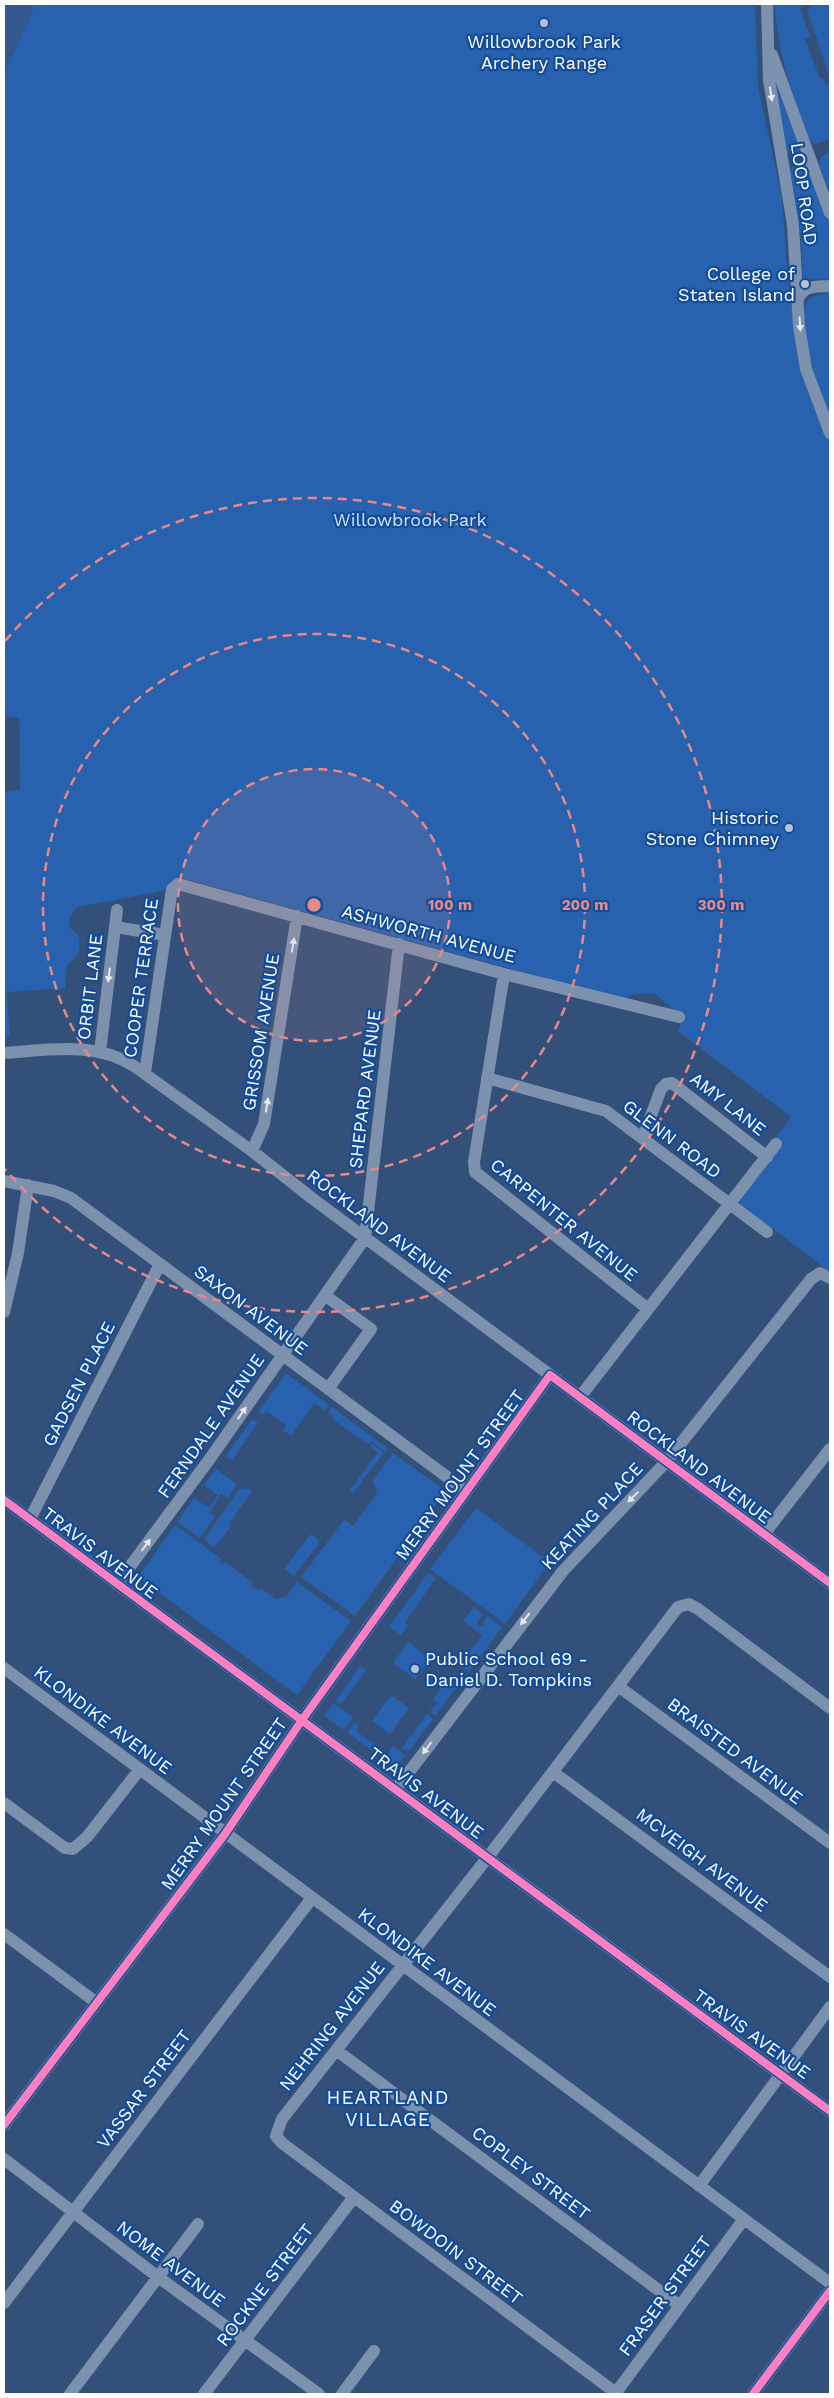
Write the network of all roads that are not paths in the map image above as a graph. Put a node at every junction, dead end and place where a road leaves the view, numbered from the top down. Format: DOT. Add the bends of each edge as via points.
graph roads {
  1 [pos="767,4"];
  2 [pos="769,45"];
  3 [pos="830,213"];
  4 [pos="830,286"];
  5 [pos="798,299"];
  6 [pos="830,433"];
  7 [pos="172,889"];
  8 [pos="117,910"];
  9 [pos="297,916"];
  10 [pos="115,927"];
  11 [pos="165,935"];
  12 [pos="399,944"];
  13 [pos="504,974"];
  14 [pos="679,1017"];
  15 [pos="100,1052"];
  16 [pos="4,1053"];
  17 [pos="145,1073"];
  18 [pos="487,1078"];
  19 [pos="643,1138"];
  20 [pos="776,1144"];
  21 [pos="252,1151"];
  22 [pos="766,1157"];
  23 [pos="4,1181"];
  24 [pos="28,1185"];
  25 [pos="730,1205"];
  26 [pos="767,1232"];
  27 [pos="365,1238"];
  28 [pos="160,1264"];
  29 [pos="825,1275"];
  30 [pos="326,1296"];
  31 [pos="648,1310"];
  32 [pos="4,1312"];
  33 [pos="282,1356"];
  34 [pos="550,1375"];
  35 [pos="328,1389"];
  36 [pos="580,1397"];
  37 [pos="830,1449"];
  38 [pos="666,1462"];
  39 [pos="466,1491"];
  40 [pos="4,1500"];
  41 [pos="30,1519"];
  42 [pos="764,1534"];
  43 [pos="830,1582"];
  44 [pos="117,1584"];
  45 [pos="4,1668"];
  46 [pos="618,1686"];
  47 [pos="830,1708"];
  48 [pos="302,1720"];
  49 [pos="140,1769"];
  50 [pos="553,1772"];
  51 [pos="396,1789"];
  52 [pos="4,1803"];
  53 [pos="225,1834"];
  54 [pos="830,1843"];
  55 [pos="488,1857"];
  56 [pos="312,1898"];
  57 [pos="4,1934"];
  58 [pos="402,1964"];
  59 [pos="830,1977"];
  60 [pos="97,2003"];
  61 [pos="830,2007"];
  62 [pos="336,2050"];
  63 [pos="781,2074"];
  64 [pos="830,2111"];
  65 [pos="4,2125"];
  66 [pos="276,2136"];
  67 [pos="4,2159"];
  68 [pos="699,2186"];
  69 [pos="354,2197"];
  70 [pos="73,2212"];
  71 [pos="744,2219"];
  72 [pos="198,2224"];
  73 [pos="158,2277"];
  74 [pos="830,2283"];
  75 [pos="830,2291"];
  76 [pos="4,2303"];
  77 [pos="680,2306"];
  78 [pos="245,2341"];
  79 [pos="374,2351"];
  80 [pos="70,2394"];
  81 [pos="204,2394"];
  82 [pos="319,2394"];
  83 [pos="342,2394"];
  84 [pos="616,2394"];
  85 [pos="753,2394"];
  1 -- 2 [label="street, LOOP ROAD"];
  2 -- 3 [label="street, LOOP ROAD"];
  2 -- 5 [label="street, LOOP ROAD, one-way" via="769,80 793,225"];
  4 -- 5 [label="street" via="807,288"];
  5 -- 6 [label="street, LOOP ROAD, one-way" via="806,369"];
  7 -- 9 [label="street, ASHWORTH AVENUE" via="178,884"];
  7 -- 11 [label="street, COOPER TERRACE"];
  8 -- 10 [label="street, ORBIT LANE"];
  9 -- 12 [label="street, ASHWORTH AVENUE"];
  21 -- 9 [label="street, GRISSOM AVENUE, one-way" via="264,1124"];
  10 -- 11 [label="street, ORBIT LANE"];
  10 -- 15 [label="street, ORBIT LANE, one-way"];
  11 -- 17 [label="street, COOPER TERRACE"];
  12 -- 13 [label="street, ASHWORTH AVENUE"];
  12 -- 27 [label="street, SHEPARD AVENUE"];
  13 -- 14 [label="street, ASHWORTH AVENUE"];
  13 -- 18 [label="street, CARPENTER AVENUE"];
  15 -- 16 [label="street, ROCKLAND AVENUE" via="75,1048"];
  15 -- 17 [label="street, ROCKLAND AVENUE" via="122,1058"];
  17 -- 21 [label="street, ROCKLAND AVENUE"];
  18 -- 19 [label="street, GLENN ROAD" via="606,1111"];
  18 -- 31 [label="street, CARPENTER AVENUE" via="474,1162 477,1176"];
  19 -- 22 [label="street, AMY LANE" via="661,1089 669,1083 678,1086"];
  19 -- 25 [label="street, GLENN ROAD"];
  20 -- 22 [label="street"];
  21 -- 27 [label="street, ROCKLAND AVENUE"];
  22 -- 25 [label="street"];
  23 -- 24 [label="street, SAXON AVENUE"];
  24 -- 28 [label="street, SAXON AVENUE" via="71,1198"];
  24 -- 32 [label="street" via="18,1253"];
  25 -- 26 [label="street, GLENN ROAD"];
  25 -- 31 [label="street"];
  27 -- 30 [label="street, FERNDALE AVENUE"];
  27 -- 34 [label="street, ROCKLAND AVENUE"];
  28 -- 33 [label="street, SAXON AVENUE"];
  28 -- 41 [label="street, GADSEN PLACE"];
  29 -- 38 [label="street, KEATING PLACE" via="811,1279"];
  30 -- 33 [label="street, FERNDALE AVENUE"];
  30 -- 35 [label="street" via="371,1330"];
  31 -- 36 [label="street"];
  33 -- 35 [label="street, SAXON AVENUE"];
  44 -- 33 [label="street, FERNDALE AVENUE, one-way"];
  34 -- 36 [label="street, ROCKLAND AVENUE"];
  34 -- 39 [label="street, MERRY MOUNT STREET"];
  35 -- 39 [label="street, SAXON AVENUE"];
  36 -- 38 [label="street, ROCKLAND AVENUE"];
  37 -- 42 [label="street"];
  38 -- 42 [label="street, ROCKLAND AVENUE"];
  38 -- 51 [label="street, KEATING PLACE, one-way" via="563,1571"];
  39 -- 48 [label="street, MERRY MOUNT STREET"];
  40 -- 41 [label="street, TRAVIS AVENUE"];
  41 -- 44 [label="street, TRAVIS AVENUE"];
  42 -- 43 [label="street, ROCKLAND AVENUE"];
  44 -- 48 [label="street, TRAVIS AVENUE"];
  45 -- 49 [label="street, KLONDIKE AVENUE"];
  46 -- 47 [label="street, NEHRING AVENUE" via="678,1607 689,1604"];
  46 -- 50 [label="street, NEHRING AVENUE"];
  46 -- 54 [label="street, BRAISTED AVENUE"];
  48 -- 51 [label="street, TRAVIS AVENUE"];
  48 -- 53 [label="street, MERRY MOUNT STREET"];
  49 -- 52 [label="street" via="88,1837 74,1849 65,1848"];
  49 -- 53 [label="street, KLONDIKE AVENUE"];
  50 -- 55 [label="street, NEHRING AVENUE"];
  50 -- 59 [label="street, MCVEIGH AVENUE"];
  51 -- 55 [label="street, TRAVIS AVENUE"];
  53 -- 56 [label="street, KLONDIKE AVENUE"];
  53 -- 60 [label="street, MERRY MOUNT STREET"];
  55 -- 58 [label="street, NEHRING AVENUE"];
  55 -- 63 [label="street, TRAVIS AVENUE"];
  56 -- 58 [label="street, KLONDIKE AVENUE"];
  56 -- 70 [label="street, VASSAR STREET"];
  57 -- 60 [label="street"];
  58 -- 62 [label="street, NEHRING AVENUE"];
  58 -- 68 [label="street, KLONDIKE AVENUE"];
  60 -- 65 [label="street, MERRY MOUNT STREET"];
  61 -- 63 [label="street"];
  62 -- 66 [label="street, NEHRING AVENUE" via="282,2119"];
  62 -- 77 [label="street, COPLEY STREET"];
  63 -- 64 [label="street, TRAVIS AVENUE"];
  63 -- 68 [label="street"];
  66 -- 69 [label="street, BOWDOIN STREET"];
  67 -- 70 [label="street, NOME AVENUE"];
  68 -- 71 [label="street, KLONDIKE AVENUE"];
  69 -- 78 [label="street, ROCKNE STREET"];
  69 -- 84 [label="street, BOWDOIN STREET"];
  70 -- 73 [label="street, NOME AVENUE"];
  70 -- 76 [label="street, VASSAR STREET"];
  71 -- 74 [label="street, KLONDIKE AVENUE"];
  71 -- 77 [label="street, FRASER STREET"];
  72 -- 73 [label="street"];
  73 -- 78 [label="street, NOME AVENUE"];
  73 -- 80 [label="street"];
  75 -- 85 [label="street"];
  77 -- 84 [label="street, FRASER STREET"];
  78 -- 81 [label="street, ROCKNE STREET"];
  78 -- 82 [label="street, NOME AVENUE"];
  79 -- 83 [label="street"];
}
